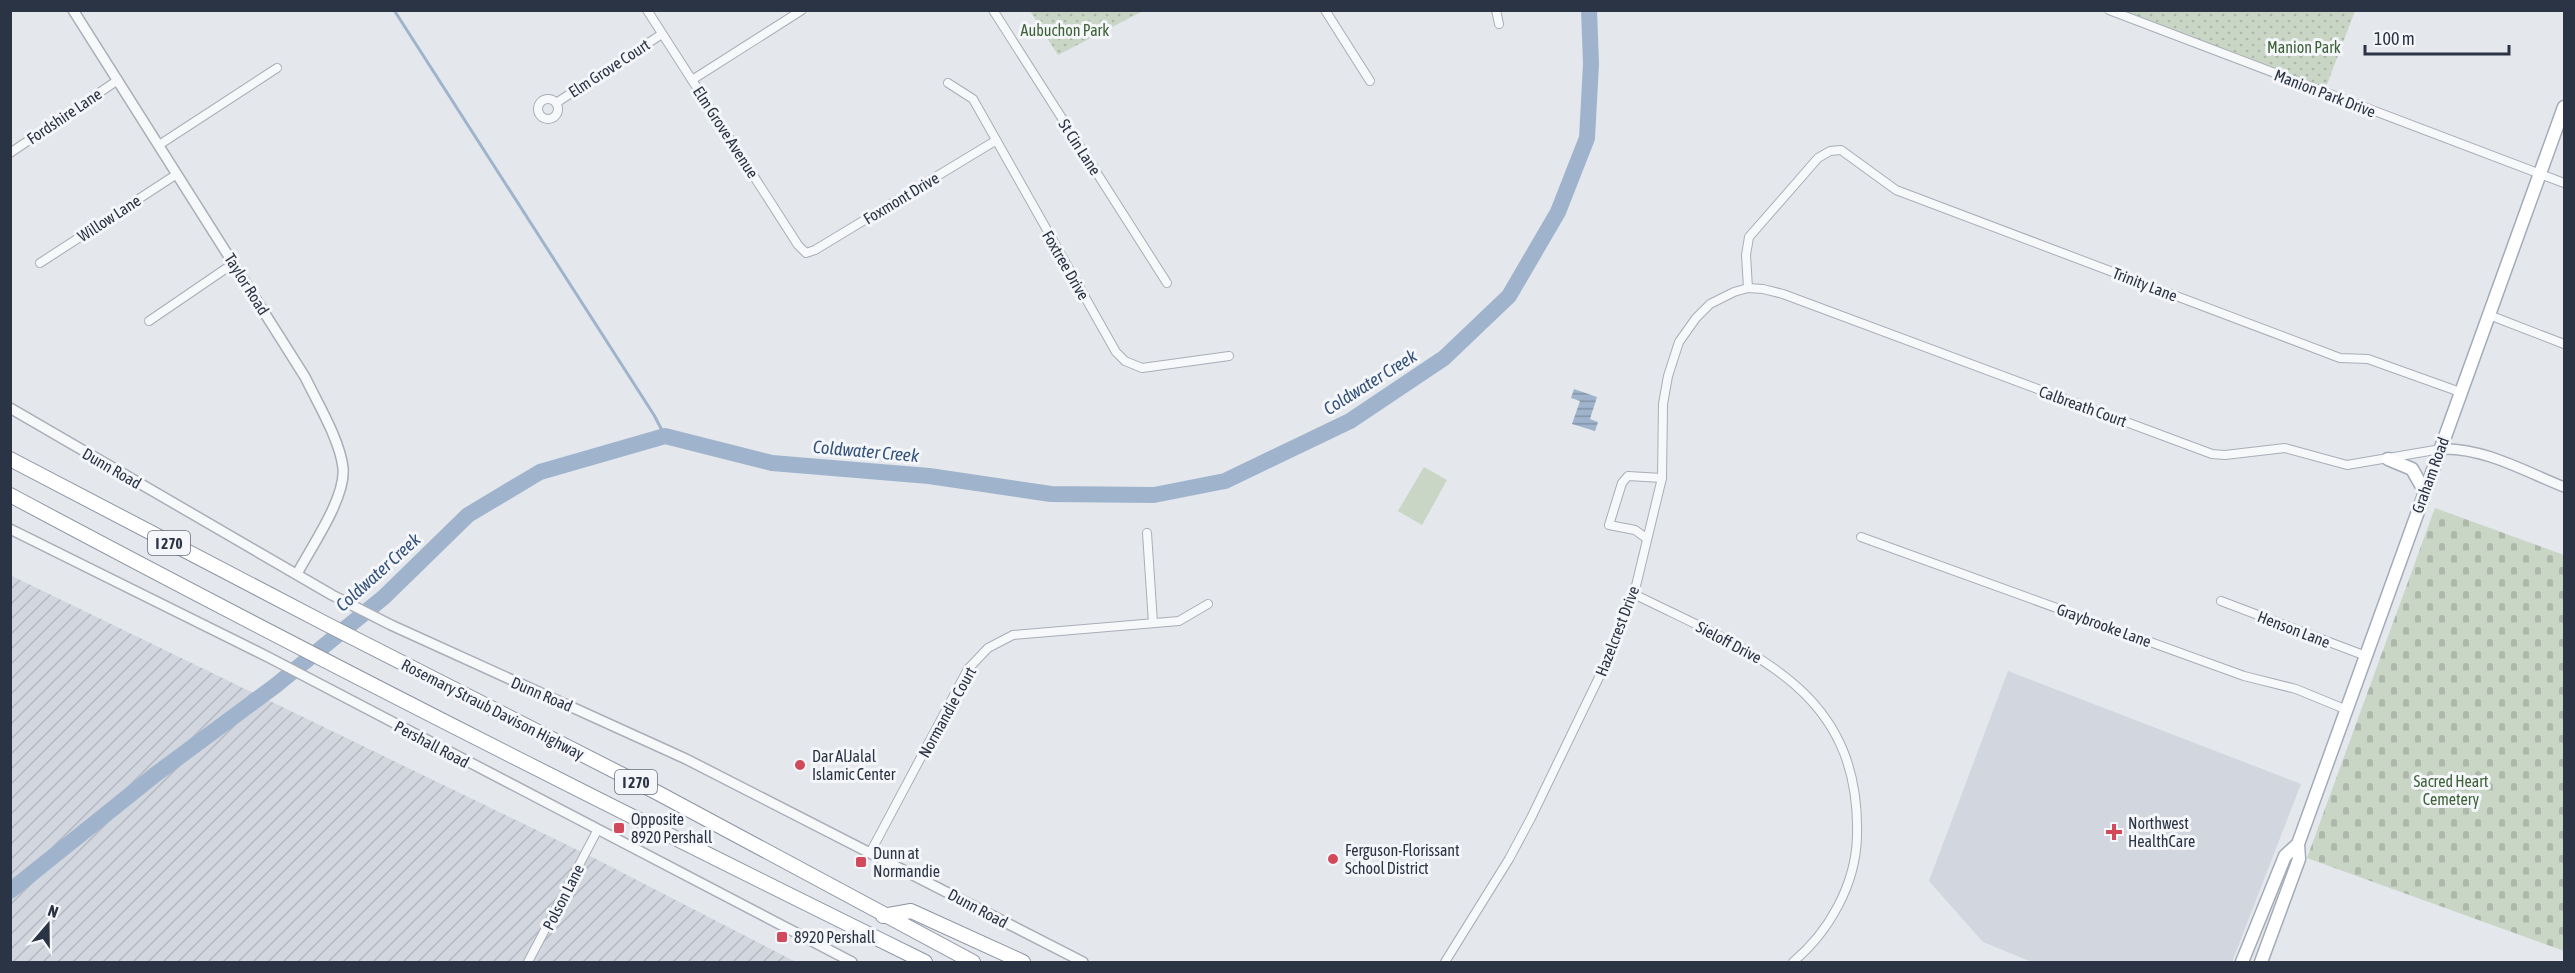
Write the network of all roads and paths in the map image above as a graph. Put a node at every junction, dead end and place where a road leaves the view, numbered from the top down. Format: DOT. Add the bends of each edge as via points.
graph roads {
  1 [pos="73,10"];
  2 [pos="646,10"];
  3 [pos="802,10"];
  4 [pos="993,10"];
  5 [pos="1325,10"];
  6 [pos="1496,10"];
  7 [pos="2109,10"];
  8 [pos="1499,24"];
  9 [pos="662,34"];
  10 [pos="277,68"];
  11 [pos="118,80"];
  12 [pos="692,80"];
  13 [pos="1370,81"];
  14 [pos="948,83"];
  15 [pos="556,103"];
  16 [pos="2565,107"];
  17 [pos="995,141"];
  18 [pos="159,145"];
  19 [pos="10,153"];
  20 [pos="177,174"];
  21 [pos="2541,175"];
  22 [pos="2565,183"];
  23 [pos="806,253"];
  24 [pos="40,263"];
  25 [pos="234,263"];
  26 [pos="1167,283"];
  27 [pos="1748,288"];
  28 [pos="1734,292"];
  29 [pos="2489,315"];
  30 [pos="149,321"];
  31 [pos="2565,344"];
  32 [pos="1229,356"];
  33 [pos="2460,392"];
  34 [pos="10,408"];
  35 [pos="2441,449"];
  36 [pos="10,459"];
  37 [pos="2388,459"];
  38 [pos="1662,478"];
  39 [pos="2565,487"];
  40 [pos="2425,492"];
  41 [pos="10,495"];
  42 [pos="10,529"];
  43 [pos="1148,533"];
  44 [pos="1861,537"];
  45 [pos="1646,538"];
  46 [pos="297,574"];
  47 [pos="1634,594"];
  48 [pos="2221,601"];
  49 [pos="1208,604"];
  50 [pos="1153,623"];
  51 [pos="2366,656"];
  52 [pos="2347,710"];
  53 [pos="597,831"];
  54 [pos="2298,844"];
  55 [pos="870,853"];
  56 [pos="883,916"];
  57 [pos="528,963"];
  58 [pos="852,963"];
  59 [pos="925,963"];
  60 [pos="973,963"];
  61 [pos="1023,963"];
  62 [pos="1083,963"];
  63 [pos="1445,963"];
  64 [pos="1793,963"];
  65 [pos="2242,963"];
  66 [pos="2261,963"];
  1 -- 11 [label="street, Taylor Road"];
  2 -- 9 [label="street, Elm Grove Avenue"];
  3 -- 12 [label="street"];
  4 -- 26 [label="street, St Cin Lane"];
  5 -- 13 [label="street"];
  6 -- 8 [label="street"];
  7 -- 21 [label="street, Manion Park Drive"];
  9 -- 12 [label="street, Elm Grove Avenue"];
  9 -- 15 [label="street, Elm Grove Court"];
  10 -- 18 [label="street"];
  11 -- 18 [label="street, Taylor Road"];
  11 -- 19 [label="street, Fordshire Lane"];
  12 -- 23 [label="street, Elm Grove Avenue"];
  14 -- 17 [label="street, Foxtree Drive" via="973,99"];
  16 -- 21 [label="main road, Graham Road"];
  17 -- 23 [label="street, Foxmont Drive"];
  17 -- 32 [label="street, Foxtree Drive" via="1116,352 1125,361 1142,368"];
  18 -- 20 [label="street, Taylor Road"];
  20 -- 24 [label="street, Willow Lane"];
  20 -- 25 [label="street, Taylor Road"];
  21 -- 22 [label="street, Manion Park Drive"];
  21 -- 29 [label="main road, Graham Road"];
  25 -- 30 [label="street"];
  25 -- 46 [label="street, Taylor Road" via="305,377 343,468 338,495"];
  27 -- 28 [label="street, Calbreath Court"];
  27 -- 33 [label="street, Trinity Lane" via="1749,237 1818,158 1841,150 1896,190 2340,358 2368,359"];
  27 -- 37 [label="street, Calbreath Court" via="1783,294 2212,454 2275,447 2346,465"];
  28 -- 38 [label="street, Hazelcrest Drive" via="1710,304 1679,342 1663,404"];
  29 -- 31 [label="street"];
  29 -- 33 [label="main road, Graham Road"];
  33 -- 35 [label="main road, Graham Road"];
  34 -- 46 [label="street, Dunn Road"];
  35 -- 37 [label="street, Calbreath Court"];
  35 -- 39 [label="street" via="2474,452"];
  35 -- 40 [label="main road, Graham Road"];
  36 -- 56 [label="highway, Rosemary Straub Davison Highway / I 270" via="658,794"];
  37 -- 40 [label="main road" via="2412,469"];
  38 -- 45 [label="street, Hazelcrest Drive"];
  38 -- 45 [label="street" via="1628,476 1622,483 1609,525 1635,530"];
  40 -- 51 [label="main road, Graham Road"];
  41 -- 59 [label="highway, Rosemary Straub Davison Highway / I 270" via="332,666"];
  42 -- 53 [label="street, Pershall Road" via="268,657"];
  43 -- 50 [label="street"];
  44 -- 52 [label="street, Graybrooke Lane"];
  45 -- 47 [label="street, Hazelcrest Drive"];
  46 -- 55 [label="street, Dunn Road" via="390,625 686,759"];
  47 -- 63 [label="street, Hazelcrest Drive" via="1614,649 1531,818"];
  47 -- 64 [label="street, Sieloff Drive" via="1762,658 1801,689 1830,724 1849,761 1858,808 1856,853 1843,897 1822,931"];
  48 -- 51 [label="street, Henson Lane"];
  49 -- 50 [label="street, Normandie Court" via="1179,621"];
  50 -- 55 [label="street, Normandie Court" via="1013,635 988,648 968,669"];
  51 -- 52 [label="main road, Graham Road"];
  52 -- 54 [label="main road, Graham Road"];
  53 -- 57 [label="street, Polson Lane"];
  53 -- 58 [label="street, Pershall Road"];
  54 -- 65 [label="main road, Graham Road" via="2285,856"];
  54 -- 66 [label="main road, Graham Road" via="2299,859"];
  55 -- 62 [label="street, Dunn Road"];
  56 -- 60 [label="highway, Rosemary Straub Davison Highway / I 270"];
  56 -- 61 [label="highway" via="911,910"];
}
